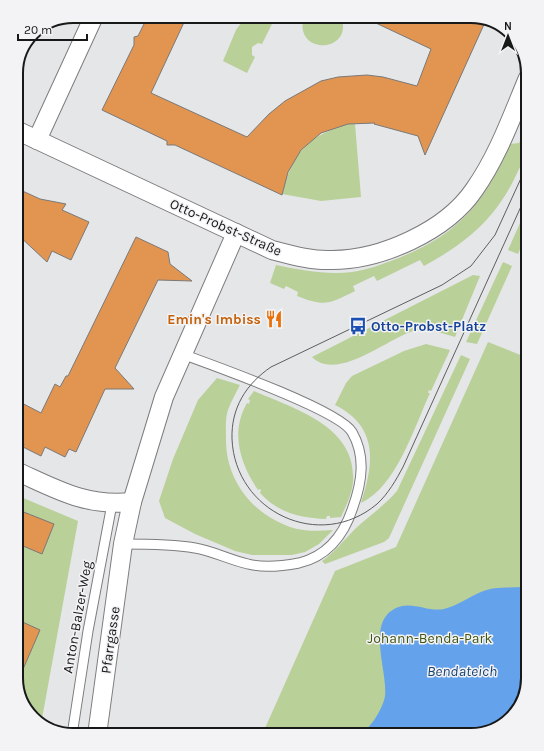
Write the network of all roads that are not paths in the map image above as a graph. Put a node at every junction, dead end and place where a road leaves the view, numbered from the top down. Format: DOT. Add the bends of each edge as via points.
graph roads {
  1 [pos="91,23"];
  2 [pos="521,94"];
  3 [pos="23,133"];
  4 [pos="37,140"];
  5 [pos="236,234"];
  6 [pos="182,354"];
  7 [pos="23,474"];
  8 [pos="132,502"];
  9 [pos="112,504"];
  10 [pos="123,544"];
  11 [pos="73,728"];
  12 [pos="98,728"];
  1 -- 4 [label="street"];
  2 -- 5 [label="street, Otto-Probst-Straße" via="496,152 474,190 450,215 433,228 406,242 374,254 332,260 283,253"];
  3 -- 4 [label="street, Otto-Probst-Straße"];
  4 -- 5 [label="street, Otto-Probst-Straße"];
  5 -- 6 [label="street"];
  6 -- 8 [label="street" via="164,397"];
  6 -- 10 [label="lane" via="233,372 334,417 351,430 359,447 362,462 361,476 349,519 342,533 322,554 276,566 249,564 197,549 168,545"];
  7 -- 9 [label="street" via="80,499"];
  8 -- 9 [label="street"];
  8 -- 10 [label="street"];
  9 -- 11 [label="lane, Anton-Balzer-Weg"];
  10 -- 12 [label="street, Pfarrgasse"];
}
